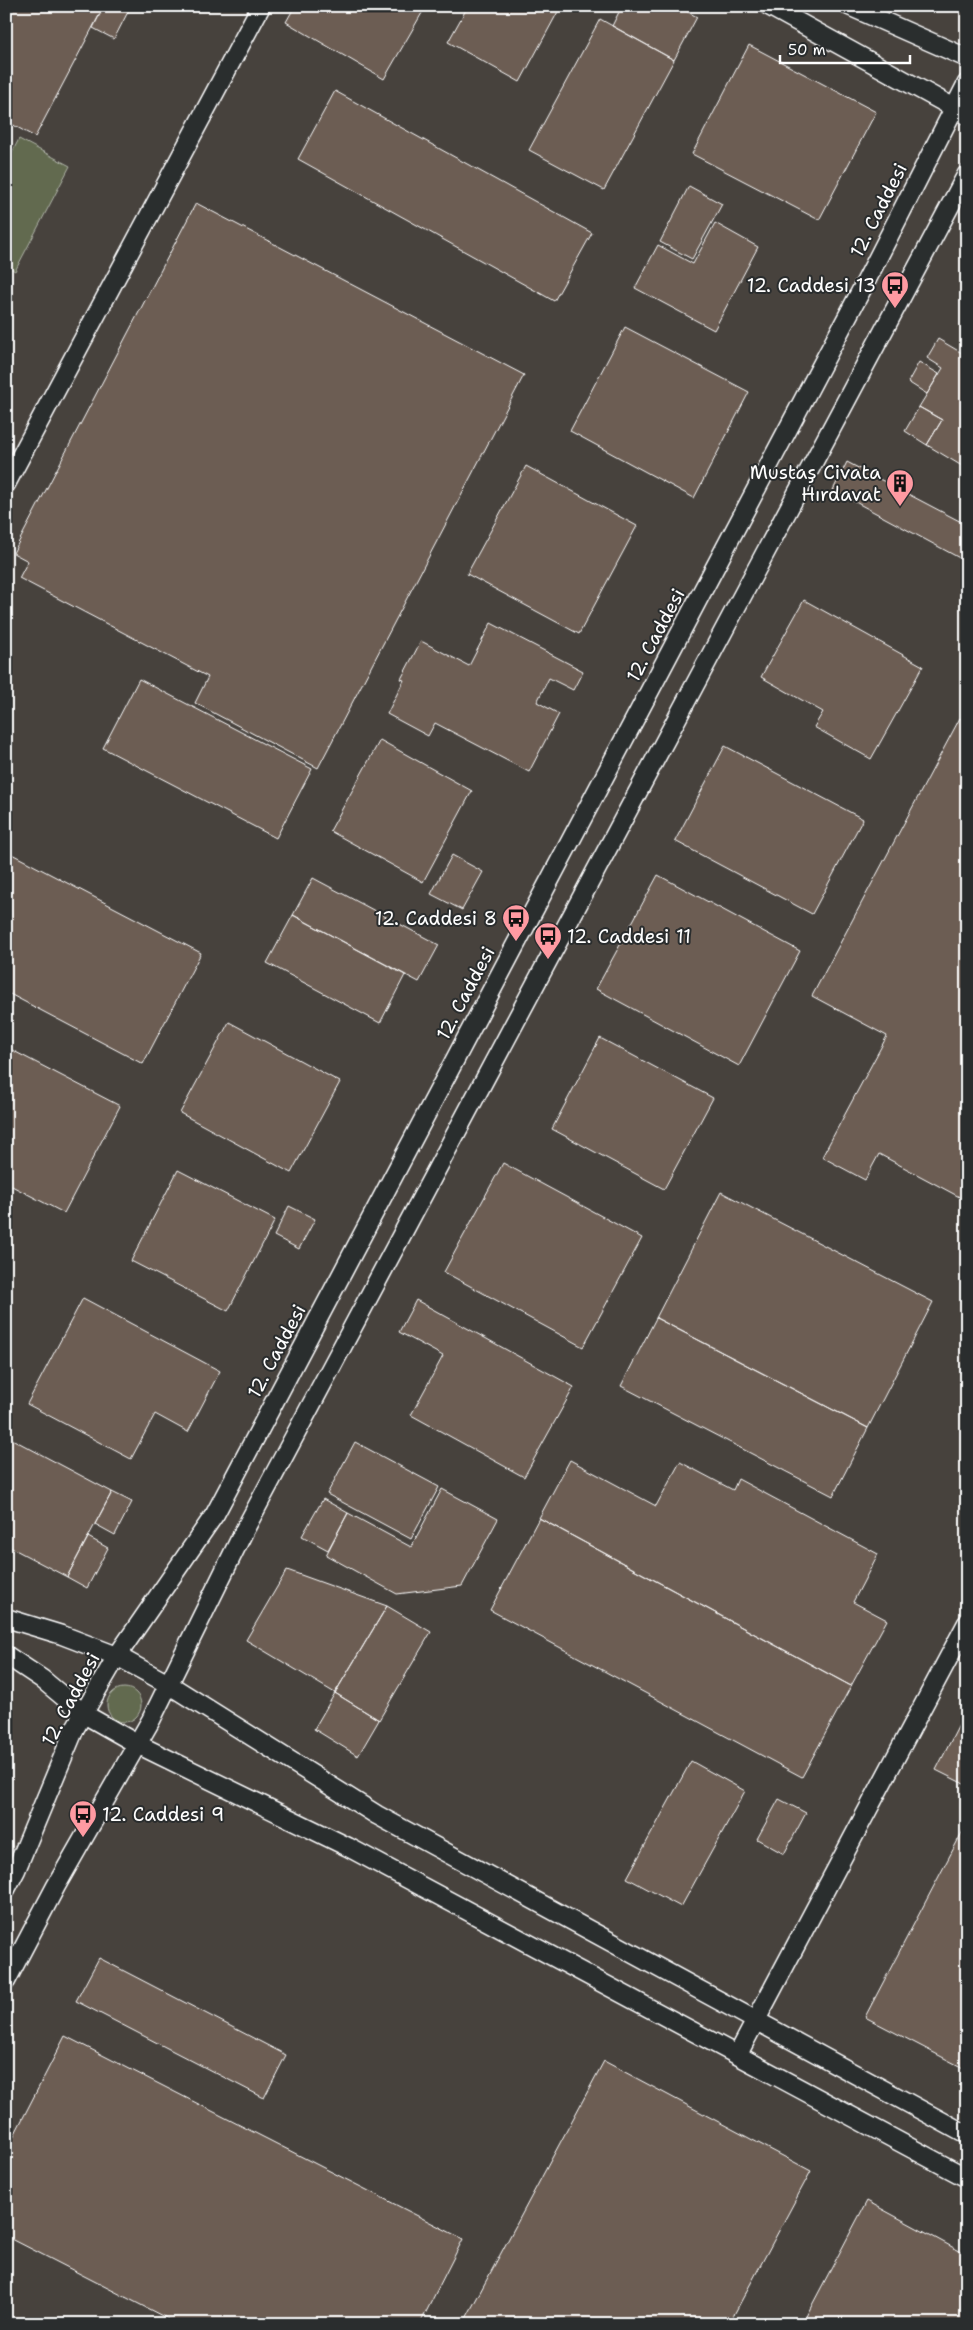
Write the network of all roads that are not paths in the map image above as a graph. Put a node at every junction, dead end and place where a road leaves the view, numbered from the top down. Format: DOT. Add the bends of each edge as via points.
graph roads {
  1 [pos="261,6"];
  2 [pos="769,6"];
  3 [pos="849,6"];
  4 [pos="967,58"];
  5 [pos="967,83"];
  6 [pos="960,112"];
  7 [pos="967,174"];
  8 [pos="6,484"];
  9 [pos="6,1618"];
  10 [pos="967,1623"];
  11 [pos="6,1655"];
  12 [pos="117,1656"];
  13 [pos="168,1684"];
  14 [pos="84,1714"];
  15 [pos="137,1744"];
  16 [pos="6,1889"];
  17 [pos="6,1981"];
  18 [pos="754,2021"];
  19 [pos="738,2054"];
  20 [pos="967,2136"];
  21 [pos="967,2178"];
  1 -- 8 [label="street"];
  2 -- 6 [label="street"];
  3 -- 4 [label="street"];
  5 -- 6 [label="street, 12. Caddesi"];
  6 -- 12 [label="street, 12. Caddesi" via="863,287 214,1514"];
  7 -- 13 [label="street" via="244,1531"];
  9 -- 12 [label="street"];
  10 -- 18 [label="street"];
  11 -- 14 [label="street" via="42,1679"];
  12 -- 13 [label="street"];
  12 -- 14 [label="street, 12. Caddesi"];
  13 -- 15 [label="street"];
  13 -- 18 [label="street" via="377,1816"];
  14 -- 15 [label="street"];
  14 -- 16 [label="street, 12. Caddesi" via="75,1728"];
  15 -- 17 [label="street"];
  15 -- 19 [label="street" via="348,1847"];
  18 -- 19 [label="street"];
  18 -- 20 [label="street"];
  19 -- 21 [label="street"];
}
